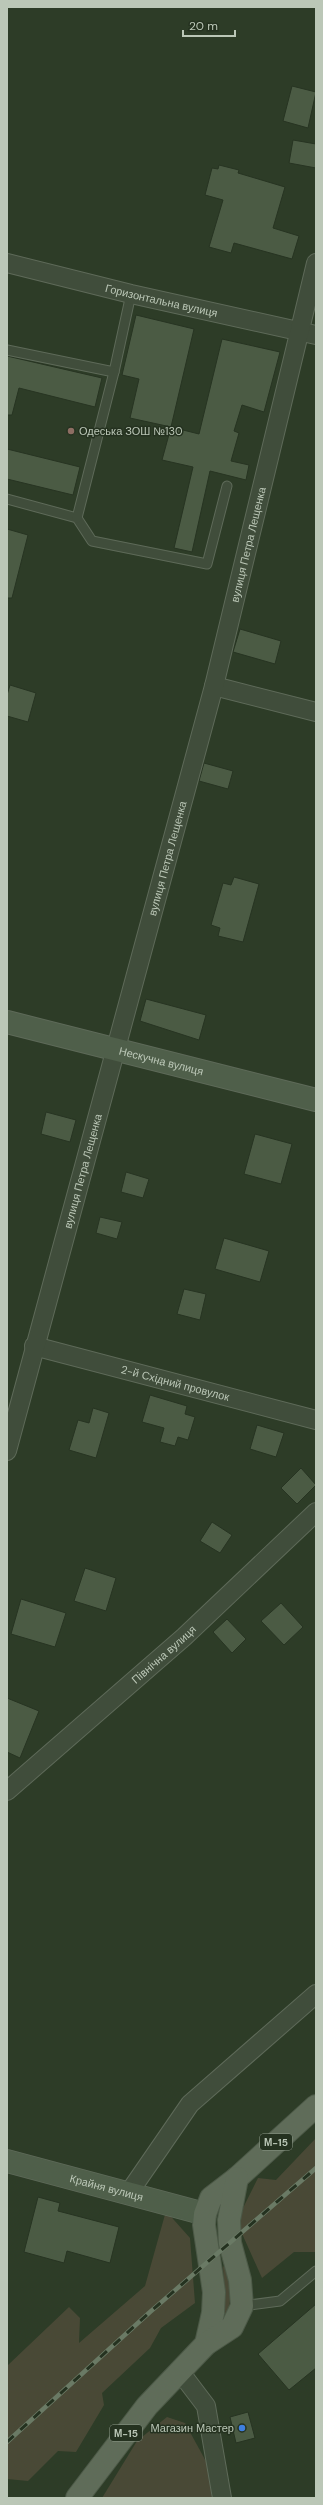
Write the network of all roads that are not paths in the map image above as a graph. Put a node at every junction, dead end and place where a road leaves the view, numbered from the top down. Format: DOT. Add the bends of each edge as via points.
graph roads {
  1 [pos="7,263"];
  2 [pos="316,263"];
  3 [pos="131,294"];
  4 [pos="298,330"];
  5 [pos="316,335"];
  6 [pos="7,350"];
  7 [pos="114,372"];
  8 [pos="227,486"];
  9 [pos="7,499"];
  10 [pos="77,518"];
  11 [pos="214,686"];
  12 [pos="316,712"];
  13 [pos="7,1022"];
  14 [pos="117,1049"];
  15 [pos="316,1100"];
  16 [pos="34,1346"];
  17 [pos="316,1420"];
  18 [pos="7,1451"];
  19 [pos="316,1512"];
  20 [pos="7,1791"];
  21 [pos="316,1994"];
  22 [pos="316,2106"];
  23 [pos="7,2162"];
  24 [pos="237,2178"];
  25 [pos="128,2194"];
  26 [pos="205,2214"];
  27 [pos="316,2271"];
  28 [pos="242,2306"];
  29 [pos="206,2344"];
  30 [pos="181,2373"];
  31 [pos="77,2498"];
  32 [pos="222,2498"];
  1 -- 3 [label="street, Горизонтальна вулиця"];
  2 -- 4 [label="street, вулиця Петра Лещенка"];
  3 -- 4 [label="street, Горизонтальна вулиця"];
  3 -- 7 [label="lane"];
  4 -- 5 [label="street, Горизонтальна вулиця"];
  4 -- 11 [label="street, вулиця Петра Лещенка"];
  6 -- 7 [label="lane"];
  7 -- 10 [label="lane"];
  8 -- 10 [label="lane" via="208,564 92,541"];
  9 -- 10 [label="lane"];
  11 -- 12 [label="street"];
  11 -- 14 [label="street, вулиця Петра Лещенка"];
  13 -- 14 [label="street, Нескучна вулиця"];
  14 -- 15 [label="street, Нескучна вулиця"];
  14 -- 16 [label="street, вулиця Петра Лещенка"];
  16 -- 17 [label="street, 2-й Східний провулок"];
  16 -- 18 [label="street, вулиця Петра Лещенка"];
  19 -- 20 [label="street, Північна вулиця" via="184,1637"];
  21 -- 25 [label="street" via="190,2104"];
  22 -- 24 [label="main road, М-15"];
  23 -- 25 [label="street, Крайня вулиця"];
  24 -- 26 [label="main road, М-15" via="211,2198"];
  24 -- 28 [label="main road, М-15" via="229,2220 230,2243 240,2280"];
  25 -- 26 [label="street, Крайня вулиця"];
  26 -- 29 [label="main road, М-15" via="205,2241 214,2292 213,2313"];
  27 -- 28 [label="lane" via="280,2301"];
  28 -- 29 [label="main road, М-15" via="232,2327"];
  29 -- 30 [label="main road, М-15"];
  30 -- 31 [label="main road, М-15" via="147,2406"];
  30 -- 32 [label="street" via="206,2406"];
}
